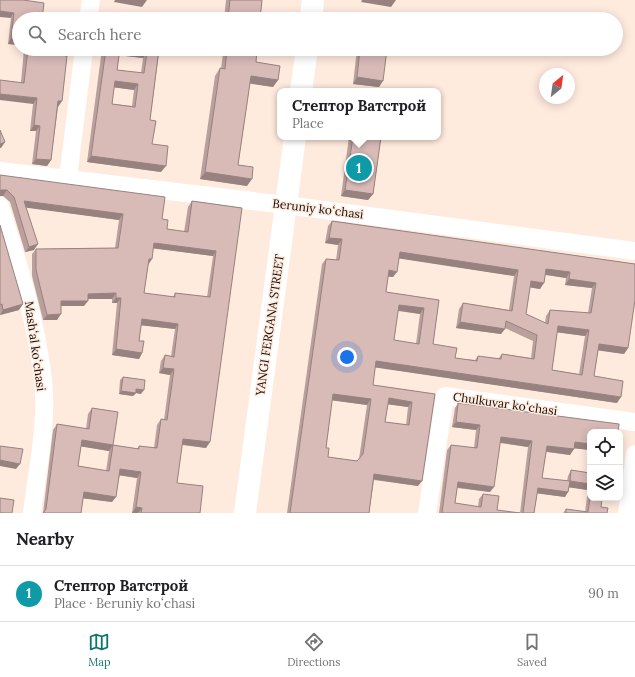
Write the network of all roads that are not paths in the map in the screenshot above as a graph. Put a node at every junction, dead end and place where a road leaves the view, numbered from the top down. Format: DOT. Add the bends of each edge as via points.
graph roads {
  1 [pos="91,0"];
  2 [pos="313,0"];
  3 [pos="89,12"];
  4 [pos="311,12"];
  5 [pos="83,56"];
  6 [pos="306,56"];
  7 [pos="301,88"];
  8 [pos="295,140"];
  9 [pos="0,171"];
  10 [pos="68,178"];
  11 [pos="286,205"];
  12 [pos="0,206"];
  13 [pos="635,251"];
  14 [pos="635,422"];
  15 [pos="635,454"];
  16 [pos="32,513"];
  17 [pos="245,513"];
  18 [pos="427,513"];
  19 [pos="627,513"];
  1 -- 3 [label="street"];
  2 -- 4 [label="main road"];
  5 -- 10 [label="street"];
  6 -- 7 [label="main road"];
  8 -- 11 [label="main road, YANGI FERGANA STREET"];
  9 -- 10 [label="street, Beruniy koʻchasi"];
  10 -- 11 [label="street, Beruniy koʻchasi"];
  11 -- 13 [label="street, Beruniy koʻchasi"];
  11 -- 17 [label="main road, YANGI FERGANA STREET"];
  12 -- 16 [label="street, Mashʻal koʻchasi" via="29,297 43,381 42,427"];
  14 -- 18 [label="street, Chulkuvar koʻchasi" via="445,396"];
  15 -- 19 [label="street"];
}
